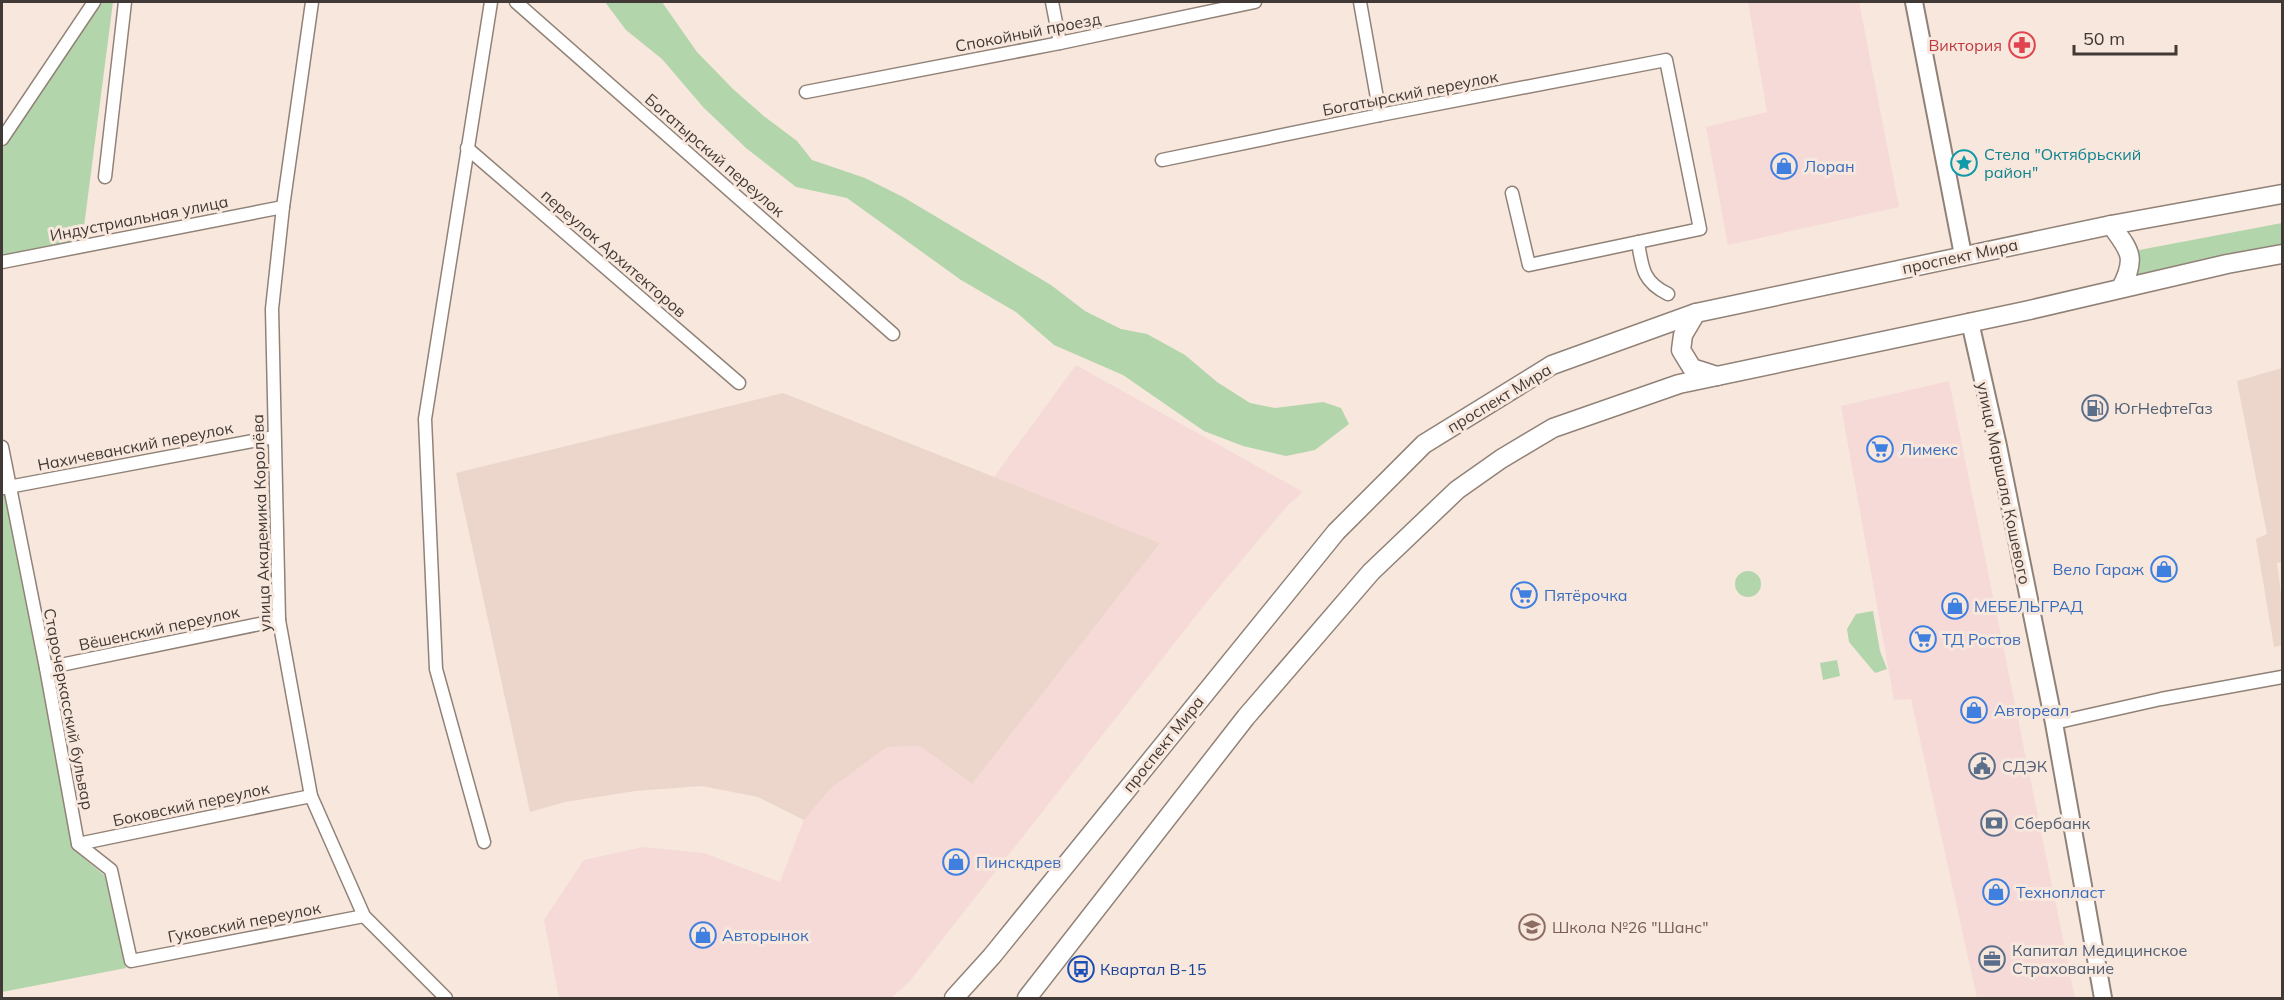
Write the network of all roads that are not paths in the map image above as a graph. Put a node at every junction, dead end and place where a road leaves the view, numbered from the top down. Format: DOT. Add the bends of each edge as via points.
graph roads {
  1 [pos="94,2"];
  2 [pos="125,2"];
  3 [pos="312,2"];
  4 [pos="491,2"];
  5 [pos="516,2"];
  6 [pos="1052,2"];
  7 [pos="1255,2"];
  8 [pos="1360,2"];
  9 [pos="1916,2"];
  10 [pos="1060,43"];
  11 [pos="806,93"];
  12 [pos="1380,115"];
  13 [pos="2,139"];
  14 [pos="467,148"];
  15 [pos="1162,160"];
  16 [pos="105,177"];
  17 [pos="1512,193"];
  18 [pos="2283,194"];
  19 [pos="283,207"];
  20 [pos="2111,225"];
  21 [pos="1638,242"];
  22 [pos="1965,254"];
  23 [pos="2283,254"];
  24 [pos="2,262"];
  25 [pos="2121,288"];
  26 [pos="1668,294"];
  27 [pos="1696,313"];
  28 [pos="1967,323"];
  29 [pos="893,334"];
  30 [pos="1717,376"];
  31 [pos="739,383"];
  32 [pos="274,437"];
  33 [pos="2,447"];
  34 [pos="5,487"];
  35 [pos="279,620"];
  36 [pos="46,668"];
  37 [pos="2283,677"];
  38 [pos="2054,723"];
  39 [pos="311,796"];
  40 [pos="484,842"];
  41 [pos="78,844"];
  42 [pos="364,916"];
  43 [pos="446,999"];
  44 [pos="954,999"];
  45 [pos="1027,999"];
  46 [pos="2101,999"];
  1 -- 13 [label="street"];
  2 -- 16 [label="street"];
  3 -- 19 [label="street, улица Академика Королёва"];
  4 -- 14 [label="street"];
  5 -- 29 [label="street, Богатырский переулок"];
  6 -- 10 [label="street"];
  7 -- 10 [label="street, Спокойный проезд"];
  8 -- 12 [label="street"];
  9 -- 22 [label="street"];
  10 -- 11 [label="street, Спокойный проезд"];
  12 -- 15 [label="street, Богатырский переулок"];
  12 -- 21 [label="street, Богатырский переулок" via="1666,60 1700,229"];
  14 -- 31 [label="street, переулок Архитекторов"];
  14 -- 40 [label="street" via="425,419 436,669"];
  17 -- 21 [label="street" via="1528,265"];
  18 -- 20 [label="main road, проспект Мира"];
  19 -- 24 [label="street, Индустриальная улица"];
  19 -- 32 [label="street, улица Академика Королёва" via="272,309"];
  20 -- 22 [label="main road, проспект Мира"];
  20 -- 25 [label="main road" via="2129,249 2129,272"];
  21 -- 26 [label="street" via="1643,272 1655,288"];
  22 -- 27 [label="main road, проспект Мира"];
  23 -- 25 [label="main road"];
  25 -- 28 [label="main road"];
  27 -- 30 [label="main road" via="1683,335 1681,350 1692,368"];
  27 -- 44 [label="main road, проспект Мира" via="1552,365 1424,444 1336,532"];
  28 -- 30 [label="main road"];
  28 -- 38 [label="street, улица Маршала Кошевого" via="1998,446"];
  28 -- 46 [label="street"];
  30 -- 45 [label="main road" via="1679,384 1553,428 1457,490 1371,572 1246,717"];
  32 -- 34 [label="street, Нахичеванский переулок"];
  32 -- 35 [label="street, улица Академика Королёва"];
  33 -- 34 [label="street, Старочеркасский бульвар"];
  34 -- 36 [label="street, Старочеркасский бульвар"];
  35 -- 36 [label="street, Вёшенский переулок"];
  35 -- 39 [label="street, улица Академика Королёва"];
  36 -- 41 [label="street, Старочеркасский бульвар"];
  37 -- 38 [label="street"];
  38 -- 46 [label="street, улица Маршала Кошевого"];
  39 -- 41 [label="street, Боковский переулок"];
  39 -- 42 [label="street, улица Академика Королёва"];
  41 -- 42 [label="street, Гуковский переулок" via="111,870 131,961"];
  42 -- 43 [label="street, улица Академика Королёва"];
}
